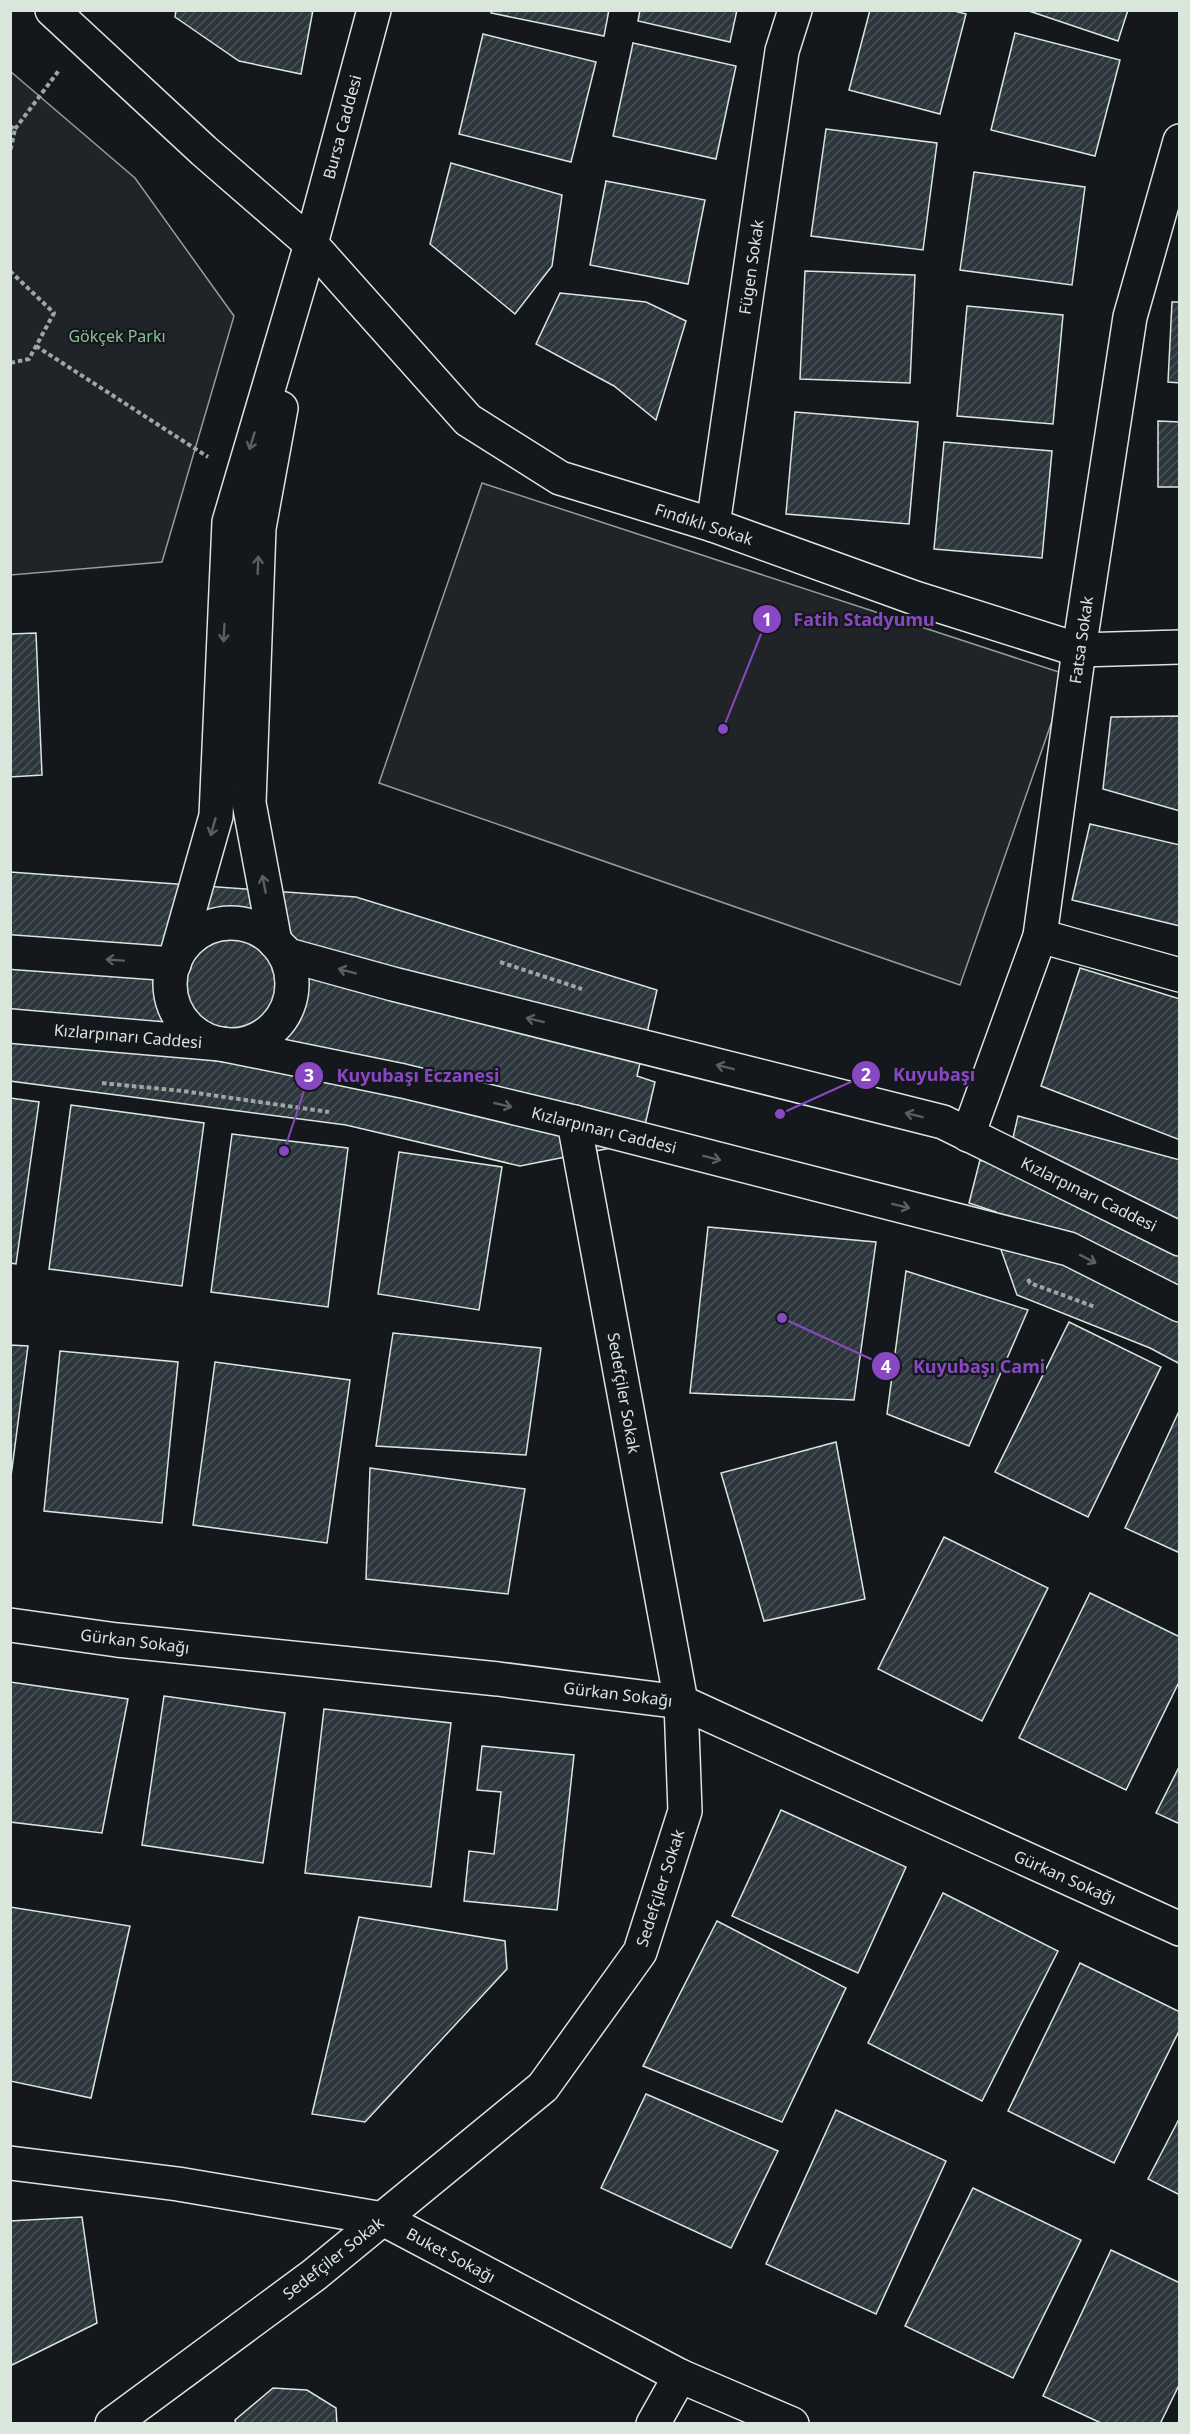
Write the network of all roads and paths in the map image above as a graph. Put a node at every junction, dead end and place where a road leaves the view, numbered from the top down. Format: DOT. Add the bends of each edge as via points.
graph roads {
  1 [pos="52,10"];
  2 [pos="374,10"];
  3 [pos="795,10"];
  4 [pos="83,39"];
  5 [pos="13,127"];
  6 [pos="1179,141"];
  7 [pos="10,152"];
  8 [pos="311,244"];
  9 [pos="10,271"];
  10 [pos="36,346"];
  11 [pos="10,363"];
  12 [pos="241,478"];
  13 [pos="713,525"];
  14 [pos="1179,647"];
  15 [pos="1080,650"];
  16 [pos="1040,936"];
  17 [pos="275,942"];
  18 [pos="10,952"];
  19 [pos="500,962"];
  20 [pos="174,964"];
  21 [pos="1179,975"];
  22 [pos="590,992"];
  23 [pos="10,1026"];
  24 [pos="221,1044"];
  25 [pos="102,1083"];
  26 [pos="329,1112"];
  27 [pos="574,1122"];
  28 [pos="968,1135"];
  29 [pos="1179,1239"];
  30 [pos="1030,1283"];
  31 [pos="1179,1305"];
  32 [pos="1106,1312"];
  33 [pos="10,1625"];
  34 [pos="681,1702"];
  35 [pos="1179,1929"];
  36 [pos="10,2163"];
  37 [pos="383,2219"];
  38 [pos="680,2376"];
  39 [pos="112,2424"];
  40 [pos="653,2424"];
  41 [pos="792,2424"];
  1 -- 4 [label="street, Fındıklı Sokak"];
  2 -- 8 [label="street, Bursa Caddesi"];
  3 -- 13 [label="street, Fügen Sokak" via="782,51"];
  4 -- 5 [label="path"];
  4 -- 8 [label="street, Fındıklı Sokak"];
  5 -- 7 [label="path"];
  6 -- 15 [label="street, Fatsa Sokak" via="1130,317"];
  8 -- 12 [label="street, one-way"];
  8 -- 13 [label="street, Fındıklı Sokak" via="468,420 560,478"];
  17 -- 8 [label="street, one-way" via="249,803 260,528"];
  9 -- 10 [label="path" via="54,313"];
  10 -- 11 [label="path" via="28,359"];
  10 -- 12 [label="path"];
  12 -- 20 [label="street, one-way" via="229,522 216,816"];
  13 -- 15 [label="street, Fındıklı Sokak" via="915,598"];
  14 -- 15 [label="street, Fındıklı Sokak"];
  15 -- 16 [label="street, Fatsa Sokak"];
  16 -- 21 [label="street"];
  16 -- 28 [label="street, Fatsa Sokak"];
  17 -- 20 [label="street" via="248,925 210,927 181,950"];
  17 -- 24 [label="street" via="288,962 292,981 283,1016 254,1041"];
  28 -- 17 [label="street, Kızlarpınarı Caddesi, one-way" via="943,1122 288,955"];
  20 -- 18 [label="street, one-way"];
  19 -- 22 [label="path"];
  20 -- 24 [label="street" via="171,996 180,1017 194,1033"];
  23 -- 24 [label="street, Kızlarpınarı Caddesi"];
  24 -- 27 [label="street, Kızlarpınarı Caddesi, one-way" via="403,1081"];
  25 -- 26 [label="path"];
  27 -- 31 [label="street, Kızlarpınarı Caddesi, one-way" via="1069,1249"];
  27 -- 34 [label="street, Sedefçiler Sokak"];
  28 -- 29 [label="street, Kızlarpınarı Caddesi"];
  30 -- 32 [label="path"];
  33 -- 34 [label="street, Gürkan Sokağı"];
  34 -- 35 [label="street, Gürkan Sokağı"];
  34 -- 37 [label="street, Sedefçiler Sokak" via="685,1811 640,1952 543,2087"];
  36 -- 37 [label="street, Buket Sokağı" via="178,2184"];
  37 -- 38 [label="street, Buket Sokağı"];
  37 -- 39 [label="street, Sedefçiler Sokak" via="314,2275"];
  38 -- 40 [label="street"];
  38 -- 41 [label="street, Buket Sokağı"];
}
